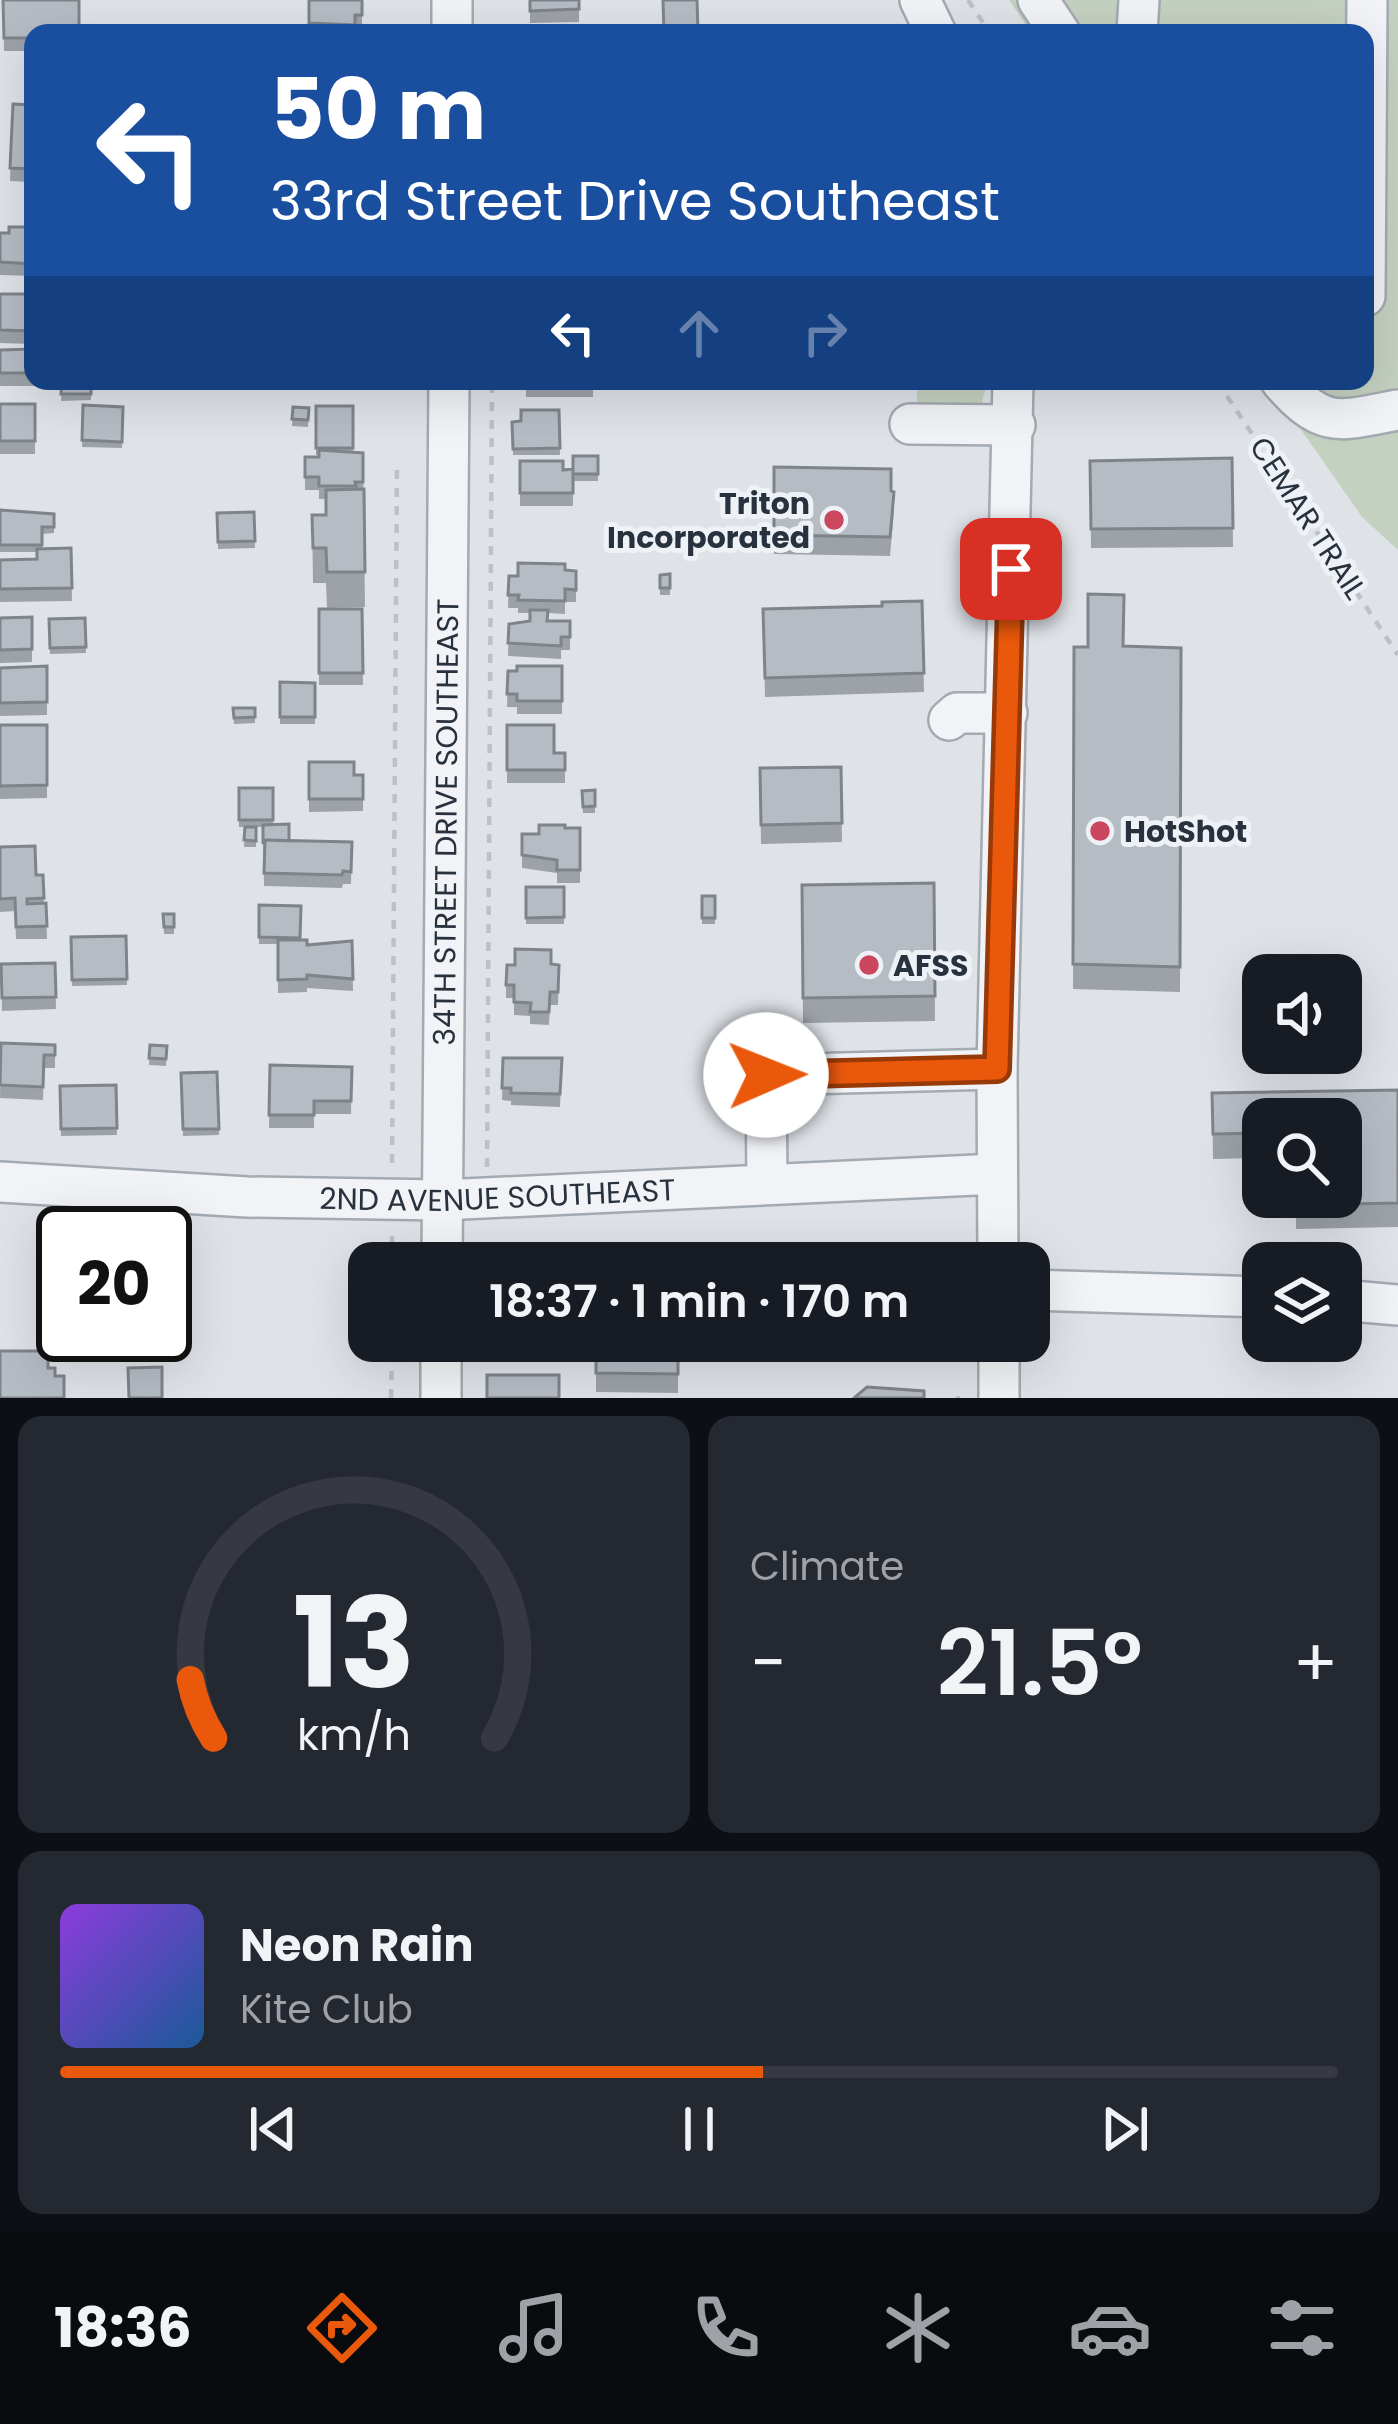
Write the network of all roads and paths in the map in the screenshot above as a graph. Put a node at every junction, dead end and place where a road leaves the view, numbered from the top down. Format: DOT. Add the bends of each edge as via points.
graph roads {
  1 [pos="449,390"];
  2 [pos="492,390"];
  3 [pos="1013,390"];
  4 [pos="1223,390"];
  5 [pos="1289,390"];
  6 [pos="1376,403"];
  7 [pos="910,424"];
  8 [pos="1015,425"];
  9 [pos="397,462"];
  10 [pos="1398,655"];
  11 [pos="1007,713"];
  12 [pos="949,720"];
  13 [pos="997,1069"];
  14 [pos="392,1171"];
  15 [pos="487,1172"];
  16 [pos="997,1174"];
  17 [pos="0,1182"];
  18 [pos="767,1183"];
  19 [pos="442,1200"];
  20 [pos="392,1228"];
  21 [pos="392,1242"];
  22 [pos="442,1242"];
  23 [pos="998,1242"];
  24 [pos="1050,1291"];
  25 [pos="1242,1296"];
  26 [pos="1362,1302"];
  27 [pos="1398,1305"];
  28 [pos="392,1362"];
  29 [pos="441,1362"];
  30 [pos="999,1362"];
  31 [pos="391,1398"];
  32 [pos="441,1398"];
  33 [pos="999,1398"];
  1 -- 19 [label="street, 34TH STREET DRIVE SOUTHEAST"];
  2 -- 15 [label="path"];
  3 -- 8 [label="street"];
  4 -- 10 [label="path, CEMAR TRAIL"];
  5 -- 6 [label="street" via="1305,409 1333,420"];
  7 -- 8 [label="street"];
  8 -- 11 [label="street"];
  9 -- 14 [label="path"];
  11 -- 12 [label="street"];
  11 -- 13 [label="street"];
  13 -- 16 [label="street"];
  13 -- 18 [label="street" via="766,1075"];
  16 -- 18 [label="street, 2ND AVENUE SOUTHEAST"];
  16 -- 23 [label="street"];
  17 -- 19 [label="street, 2ND AVENUE SOUTHEAST"];
  18 -- 19 [label="street, 2ND AVENUE SOUTHEAST"];
  19 -- 22 [label="street, 34TH STREET DRIVE SOUTHEAST"];
  20 -- 21 [label="path"];
  24 -- 25 [label="street"];
  26 -- 27 [label="street"];
  28 -- 31 [label="path"];
  29 -- 32 [label="street"];
  30 -- 33 [label="street"];
}
